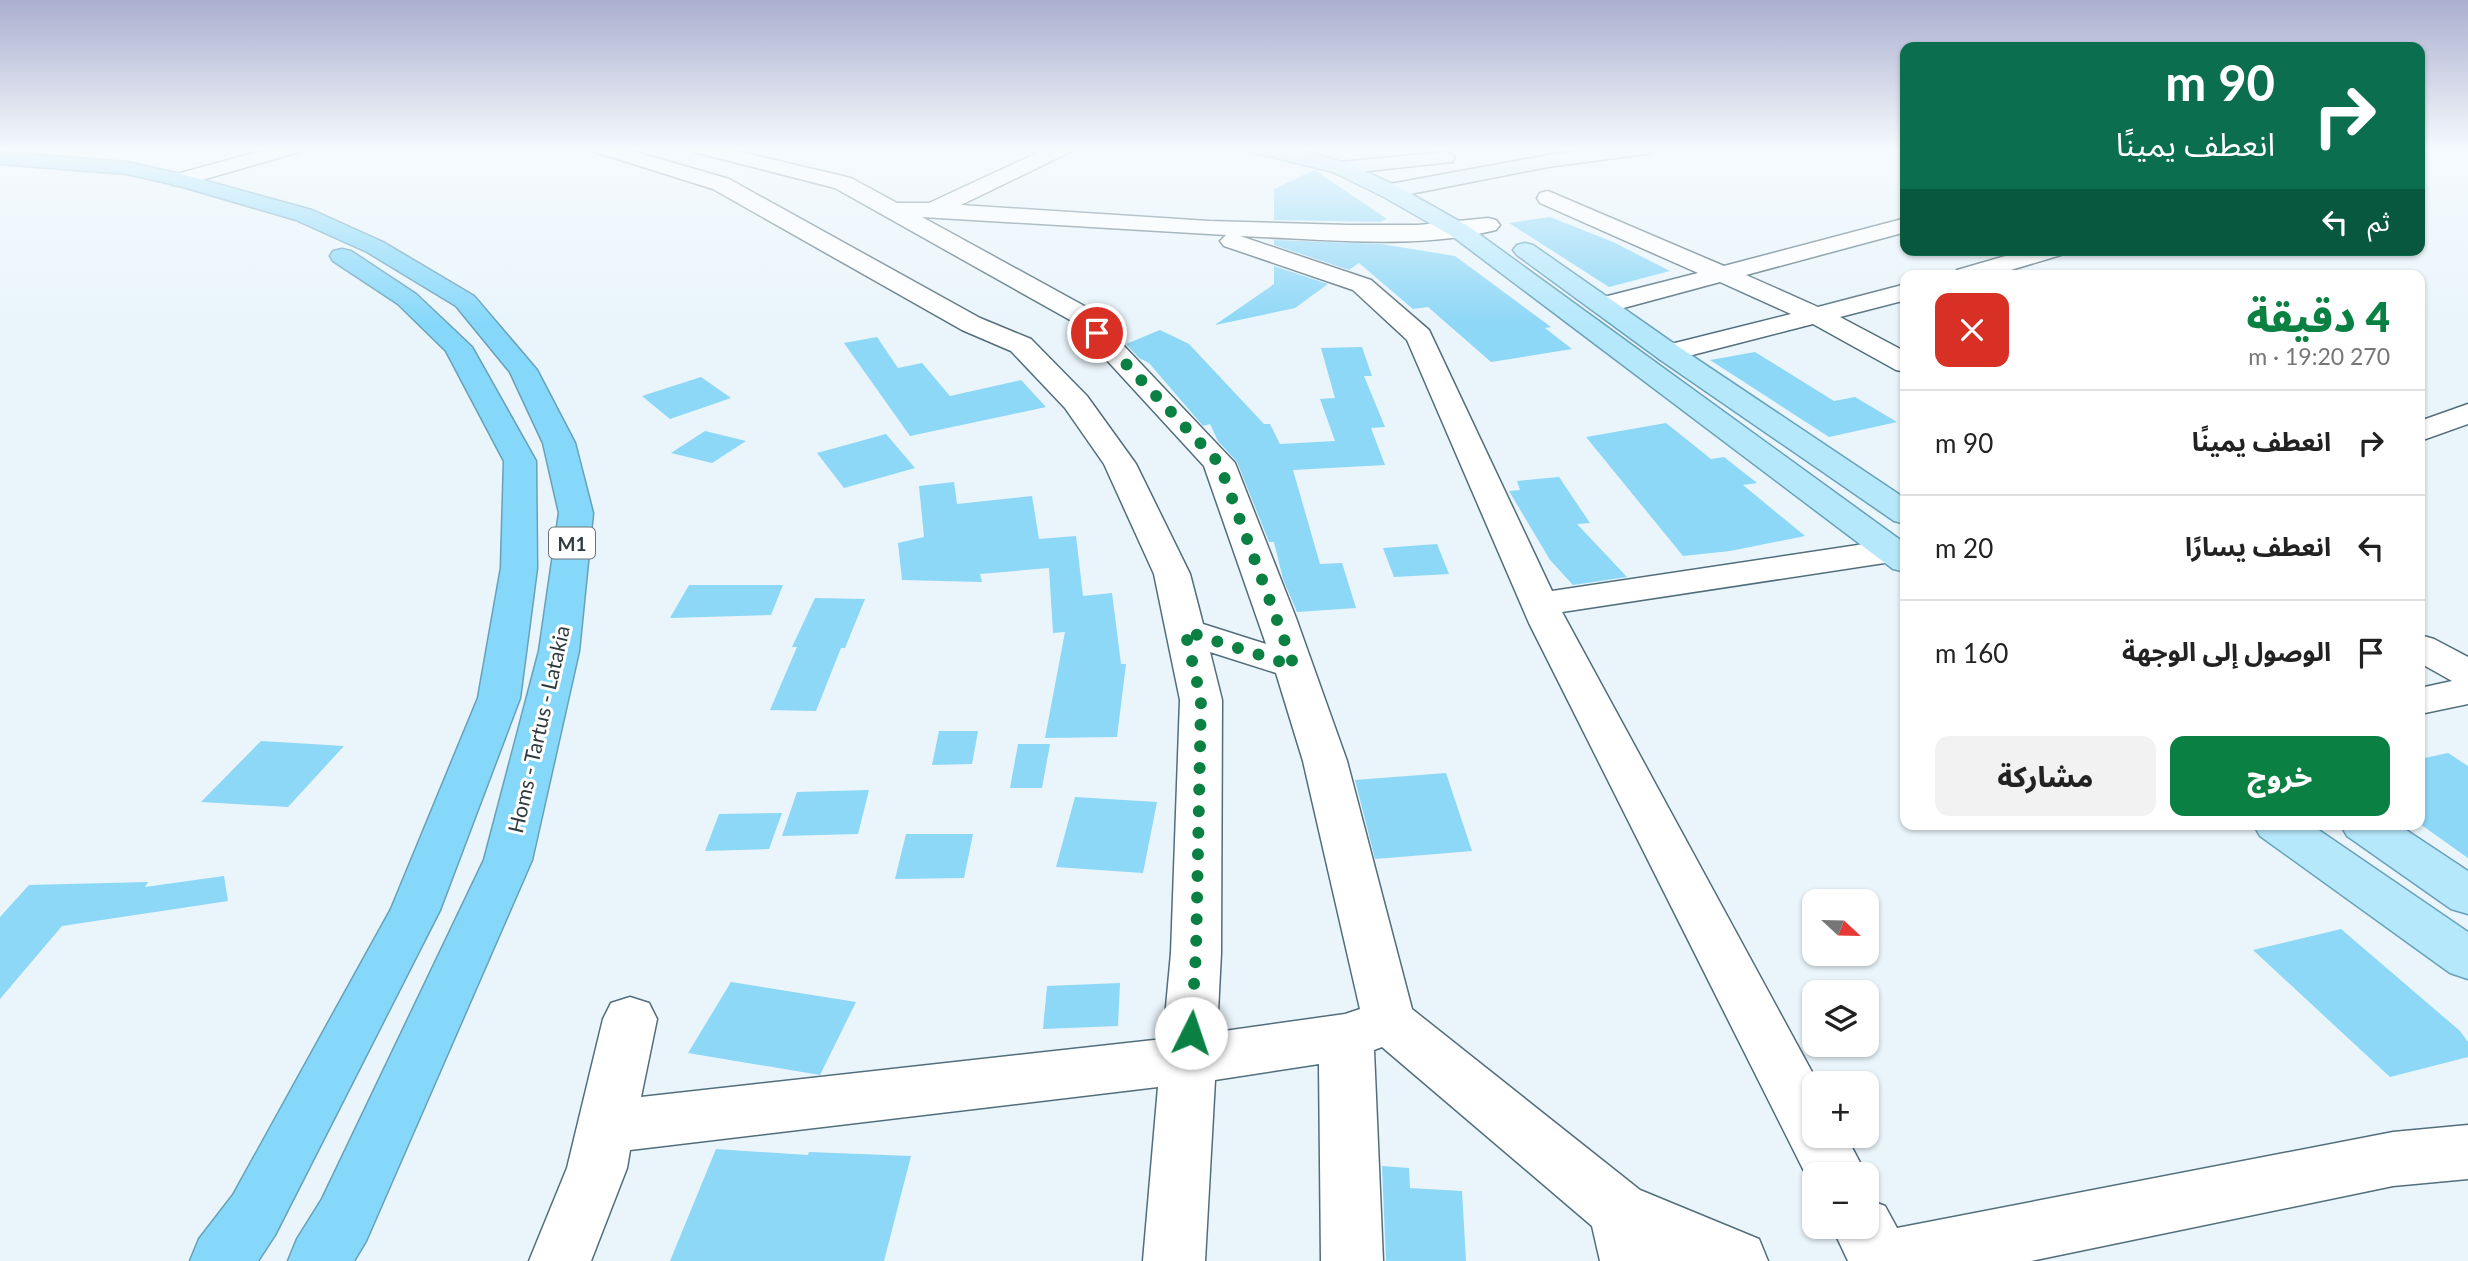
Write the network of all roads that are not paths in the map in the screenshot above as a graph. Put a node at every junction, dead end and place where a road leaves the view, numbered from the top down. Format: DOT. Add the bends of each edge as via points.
graph roads {
  1 [pos="216,207"];
  2 [pos="275,207"];
  3 [pos="762,207"];
  4 [pos="887,207"];
  5 [pos="940,207"];
  6 [pos="1435,207"];
  7 [pos="1568,207"];
  8 [pos="893,210"];
  9 [pos="933,210"];
  10 [pos="1900,227"];
  11 [pos="1193,228"];
  12 [pos="1474,228"];
  13 [pos="2026,256"];
  14 [pos="1982,270"];
  15 [pos="1721,274"];
  16 [pos="1900,294"];
  17 [pos="1605,305"];
  18 [pos="1818,316"];
  19 [pos="1669,353"];
  20 [pos="1900,361"];
  21 [pos="2468,413"];
  22 [pos="2425,430"];
  23 [pos="1900,510"];
  24 [pos="1899,556"];
  25 [pos="1540,604"];
  26 [pos="1185,631"];
  27 [pos="2425,650"];
  28 [pos="1294,666"];
  29 [pos="2468,673"];
  30 [pos="2468,691"];
  31 [pos="2425,700"];
  32 [pos="2285,830"];
  33 [pos="2371,830"];
  34 [pos="2468,896"];
  35 [pos="2468,959"];
  36 [pos="630,1018"];
  37 [pos="1367,1029"];
  38 [pos="1189,1060"];
  39 [pos="1802,1110"];
  40 [pos="606,1127"];
  41 [pos="2468,1152"];
  42 [pos="1625,1235"];
  43 [pos="1870,1239"];
  44 [pos="221,1261"];
  45 [pos="319,1261"];
  46 [pos="560,1261"];
  47 [pos="1174,1261"];
  48 [pos="1352,1261"];
  49 [pos="1737,1261"];
  50 [pos="1882,1261"];
  1 -- 44 [label="highway, M1" via="336,252 407,299 458,347 520,461 519,568 499,698 415,910 254,1215"];
  2 -- 45 [label="highway, Homs - Tartus - Latakia / M1" via="375,247 465,301 523,370 559,443 576,513 559,651 508,860 344,1220"];
  3 -- 26 [label="street" via="971,324 1021,345 1076,402 1120,464 1172,574"];
  4 -- 8 [label="street"];
  5 -- 9 [label="street"];
  6 -- 12 [label="main road"];
  7 -- 15 [label="street"];
  8 -- 9 [label="street"];
  8 -- 28 [label="street" via="1079,314 1219,463"];
  9 -- 11 [label="street"];
  10 -- 15 [label="street"];
  11 -- 12 [label="street" via="1356,232"];
  11 -- 25 [label="street" via="1362,285 1419,336"];
  12 -- 17 [label="main road"];
  12 -- 24 [label="main road"];
  13 -- 14 [label="street"];
  15 -- 17 [label="street"];
  15 -- 18 [label="street"];
  16 -- 18 [label="street"];
  17 -- 19 [label="main road"];
  18 -- 19 [label="street"];
  18 -- 20 [label="street"];
  19 -- 23 [label="main road"];
  21 -- 22 [label="street"];
  24 -- 25 [label="street"];
  25 -- 39 [label="street"];
  26 -- 28 [label="street"];
  26 -- 38 [label="street" via="1201,699"];
  27 -- 29 [label="street"];
  28 -- 37 [label="street" via="1325,761"];
  30 -- 31 [label="street"];
  32 -- 35 [label="main road"];
  33 -- 34 [label="main road"];
  36 -- 40 [label="street"];
  37 -- 38 [label="street"];
  37 -- 42 [label="street"];
  37 -- 48 [label="street"];
  38 -- 40 [label="street"];
  38 -- 47 [label="street"];
  40 -- 46 [label="street" via="597,1168"];
  41 -- 50 [label="street" via="2393,1159"];
  42 -- 49 [label="street"];
  43 -- 50 [label="street"];
}
